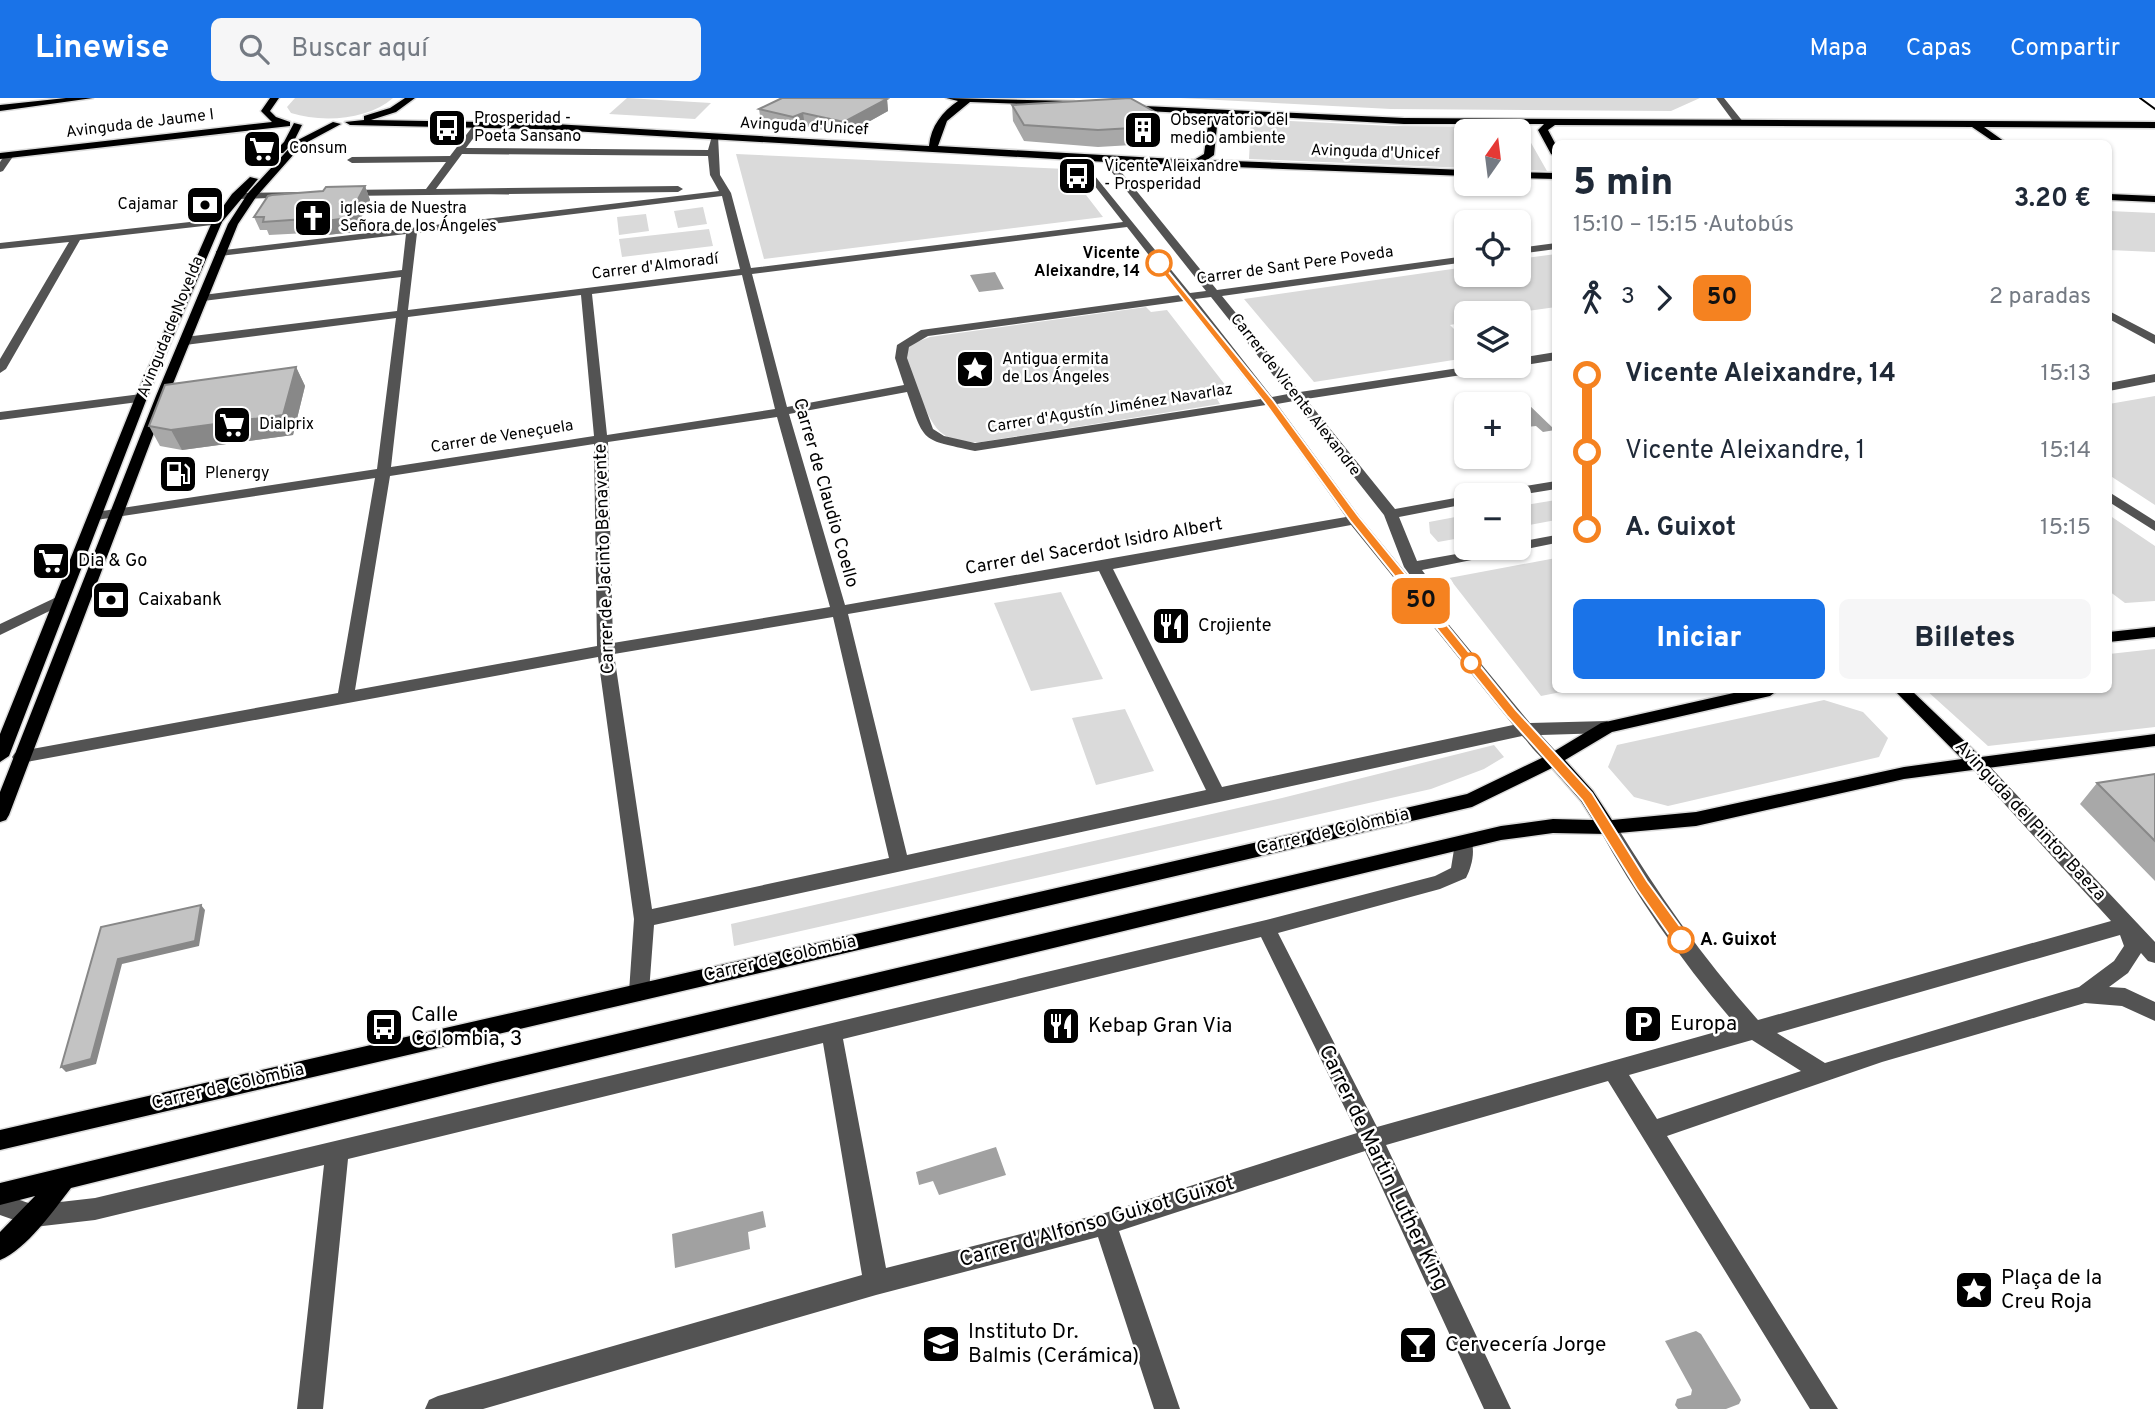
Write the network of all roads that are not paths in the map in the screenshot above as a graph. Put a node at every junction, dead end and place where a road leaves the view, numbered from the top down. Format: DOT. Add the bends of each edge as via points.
graph roads {
  1 [pos="89,98"];
  2 [pos="275,98"];
  3 [pos="411,98"];
  4 [pos="950,98"];
  5 [pos="1720,98"];
  6 [pos="968,99"];
  7 [pos="1059,101"];
  8 [pos="1086,105"];
  9 [pos="1113,106"];
  10 [pos="0,108"];
  11 [pos="1208,112"];
  12 [pos="1552,122"];
  13 [pos="283,123"];
  14 [pos="343,123"];
  15 [pos="1739,123"];
  16 [pos="479,124"];
  17 [pos="1974,124"];
  18 [pos="297,125"];
  19 [pos="2155,125"];
  20 [pos="1999,140"];
  21 [pos="713,145"];
  22 [pos="1552,146"];
  23 [pos="933,150"];
  24 [pos="457,155"];
  25 [pos="5,156"];
  26 [pos="1077,157"];
  27 [pos="1106,159"];
  28 [pos="352,160"];
  29 [pos="1198,162"];
  30 [pos="0,169"];
  31 [pos="1454,173"];
  32 [pos="1531,175"];
  33 [pos="1552,176"];
  34 [pos="583,190"];
  35 [pos="550,191"];
  36 [pos="723,191"];
  37 [pos="428,193"];
  38 [pos="318,194"];
  39 [pos="331,194"];
  40 [pos="680,194"];
  41 [pos="252,195"];
  42 [pos="236,196"];
  43 [pos="2112,197"];
  44 [pos="2155,199"];
  45 [pos="586,210"];
  46 [pos="551,214"];
  47 [pos="217,222"];
  48 [pos="1129,224"];
  49 [pos="412,231"];
  50 [pos="77,237"];
  51 [pos="0,246"];
  52 [pos="1552,247"];
  53 [pos="1531,249"];
  54 [pos="220,253"];
  55 [pos="1454,261"];
  56 [pos="745,271"];
  57 [pos="406,273"];
  58 [pos="586,292"];
  59 [pos="1214,293"];
  60 [pos="1185,297"];
  61 [pos="203,298"];
  62 [pos="400,313"];
  63 [pos="2112,316"];
  64 [pos="2155,340"];
  65 [pos="184,341"];
  66 [pos="1552,357"];
  67 [pos="1531,360"];
  68 [pos="0,369"];
  69 [pos="1454,372"];
  70 [pos="2155,378"];
  71 [pos="2112,386"];
  72 [pos="911,387"];
  73 [pos="1298,397"];
  74 [pos="141,398"];
  75 [pos="1269,401"];
  76 [pos="918,405"];
  77 [pos="0,416"];
  78 [pos="783,417"];
  79 [pos="601,439"];
  80 [pos="383,474"];
  81 [pos="1552,486"];
  82 [pos="1531,489"];
  83 [pos="2112,498"];
  84 [pos="1454,502"];
  85 [pos="117,512"];
  86 [pos="1391,514"];
  87 [pos="96,516"];
  88 [pos="1355,520"];
  89 [pos="2155,527"];
  90 [pos="1552,540"];
  91 [pos="1531,544"];
  92 [pos="1454,558"];
  93 [pos="1104,566"];
  94 [pos="1412,566"];
  95 [pos="61,600"];
  96 [pos="839,610"];
  97 [pos="0,630"];
  98 [pos="2155,632"];
  99 [pos="2112,637"];
  100 [pos="1458,645"];
  101 [pos="605,650"];
  102 [pos="1757,693"];
  103 [pos="1905,693"];
  104 [pos="345,699"];
  105 [pos="1607,727"];
  106 [pos="1525,729"];
  107 [pos="2155,740"];
  108 [pos="0,756"];
  109 [pos="21,757"];
  110 [pos="1554,760"];
  111 [pos="1975,761"];
  112 [pos="1216,793"];
  113 [pos="0,815"];
  114 [pos="1608,827"];
  115 [pos="1463,842"];
  116 [pos="899,862"];
  117 [pos="644,919"];
  118 [pos="2126,925"];
  119 [pos="1266,928"];
  120 [pos="2155,955"];
  121 [pos="639,992"];
  122 [pos="2085,994"];
  123 [pos="2155,1012"];
  124 [pos="1754,1030"];
  125 [pos="831,1031"];
  126 [pos="1614,1071"];
  127 [pos="1822,1073"];
  128 [pos="1653,1131"];
  129 [pos="1371,1139"];
  130 [pos="0,1140"];
  131 [pos="337,1152"];
  132 [pos="63,1179"];
  133 [pos="0,1194"];
  134 [pos="0,1204"];
  135 [pos="34,1216"];
  136 [pos="1105,1224"];
  137 [pos="0,1248"];
  138 [pos="876,1283"];
  139 [pos="310,1409"];
  140 [pos="438,1409"];
  141 [pos="1167,1409"];
  142 [pos="1498,1409"];
  143 [pos="1825,1409"];
  1 -- 10 [label="main road, Avinguda de Jaume I"];
  2 -- 13 [label="main road" via="265,111"];
  3 -- 14 [label="main road" via="393,110"];
  4 -- 6 [label="main road"];
  5 -- 15 [label="street"];
  6 -- 7 [label="main road"];
  6 -- 23 [label="main road" via="951,108 933,135"];
  7 -- 8 [label="main road"];
  9 -- 11 [label="main road"];
  11 -- 12 [label="main road"];
  11 -- 29 [label="main road" via="1214,117 1209,155"];
  12 -- 15 [label="main road"];
  12 -- 22 [label="main road" via="1542,130"];
  13 -- 18 [label="main road, Avinguda de Jaume I"];
  13 -- 25 [label="main road, Avinguda de Jaume I"];
  14 -- 16 [label="main road, Avinguda d'Unicef"];
  14 -- 18 [label="main road, Avinguda de Jaume I"];
  14 -- 41 [label="main road, Avinguda de Novelda" via="299,143"];
  15 -- 17 [label="main road"];
  16 -- 21 [label="main road, Avinguda d'Unicef"];
  16 -- 24 [label="street"];
  17 -- 19 [label="main road"];
  17 -- 20 [label="main road"];
  18 -- 42 [label="main road, Avinguda de Novelda" via="288,144"];
  21 -- 23 [label="main road, Avinguda d'Unicef"];
  21 -- 24 [label="street"];
  21 -- 36 [label="street, Carrer de Claudio Coello"];
  23 -- 26 [label="main road, Avinguda d'Unicef"];
  24 -- 28 [label="street"];
  24 -- 37 [label="street"];
  25 -- 30 [label="street"];
  26 -- 27 [label="main road, Avinguda d'Unicef"];
  26 -- 48 [label="street, Carrer de Vicente Alexandre"];
  27 -- 29 [label="main road, Avinguda d'Unicef"];
  27 -- 59 [label="street, Carrer de Vicente Alexandre"];
  29 -- 31 [label="main road, Avinguda d'Unicef"];
  32 -- 33 [label="main road"];
  34 -- 35 [label="street"];
  34 -- 40 [label="street"];
  34 -- 45 [label="street"];
  35 -- 37 [label="street"];
  35 -- 46 [label="street"];
  36 -- 40 [label="street"];
  36 -- 56 [label="street, Carrer de Claudio Coello"];
  37 -- 39 [label="street"];
  38 -- 41 [label="street"];
  40 -- 45 [label="street"];
  41 -- 42 [label="street"];
  41 -- 54 [label="main road, Avinguda de Novelda"];
  42 -- 47 [label="main road, Avinguda de Novelda"];
  43 -- 44 [label="main road"];
  45 -- 46 [label="street"];
  46 -- 49 [label="street"];
  47 -- 50 [label="street"];
  47 -- 74 [label="main road, Avinguda de Novelda"];
  48 -- 56 [label="street, Carrer d'Almoradí"];
  48 -- 60 [label="street, Carrer de Vicente Alexandre"];
  49 -- 54 [label="street"];
  49 -- 57 [label="street"];
  50 -- 51 [label="street"];
  50 -- 68 [label="street"];
  52 -- 53 [label="street"];
  54 -- 61 [label="main road, Avinguda de Novelda"];
  55 -- 59 [label="street, Carrer de Sant Pere Poveda"];
  56 -- 58 [label="street, Carrer d'Almoradí"];
  56 -- 78 [label="street, Carrer de Claudio Coello"];
  57 -- 61 [label="street"];
  57 -- 62 [label="street"];
  58 -- 62 [label="street, Carrer d'Almoradí"];
  58 -- 79 [label="street, Carrer de Jacinto Benavente"];
  59 -- 60 [label="street, Carrer de Sant Pere Poveda"];
  59 -- 73 [label="street, Carrer de Vicente Alexandre"];
  60 -- 72 [label="street, Carrer de Sant Pere Poveda" via="925,332 903,345 901,358"];
  60 -- 75 [label="street, Carrer de Vicente Alexandre"];
  61 -- 65 [label="main road, Avinguda de Novelda"];
  62 -- 65 [label="street, Carrer d'Almoradí"];
  62 -- 80 [label="street"];
  63 -- 64 [label="street"];
  65 -- 85 [label="main road, Avinguda de Novelda"];
  66 -- 67 [label="street"];
  69 -- 73 [label="street, Carrer d'Agustín Jiménez Navarlaz"];
  70 -- 71 [label="street"];
  72 -- 76 [label="street, Carrer de Sant Pere Poveda"];
  72 -- 78 [label="street, Carrer de Veneçuela"];
  73 -- 75 [label="street, Carrer d'Agustín Jiménez Navarlaz"];
  73 -- 86 [label="street, Carrer de Vicente Alexandre"];
  74 -- 77 [label="street"];
  74 -- 87 [label="main road, Avinguda de Novelda"];
  75 -- 76 [label="street, Carrer d'Agustín Jiménez Navarlaz" via="975,447 940,439 928,431"];
  75 -- 88 [label="street, Carrer de Vicente Alexandre"];
  76 -- 78 [label="street, Carrer de Veneçuela" via="896,402"];
  78 -- 79 [label="street, Carrer de Veneçuela"];
  78 -- 96 [label="street, Carrer de Claudio Coello"];
  79 -- 80 [label="street, Carrer de Veneçuela"];
  79 -- 101 [label="street, Carrer de Jacinto Benavente"];
  80 -- 85 [label="street, Carrer de Veneçuela"];
  80 -- 104 [label="street"];
  81 -- 82 [label="street"];
  83 -- 89 [label="street"];
  84 -- 86 [label="street"];
  85 -- 87 [label="street, Carrer de Veneçuela"];
  85 -- 109 [label="main road, Avinguda de Novelda"];
  86 -- 94 [label="street, Carrer de Vicente Alexandre"];
  87 -- 95 [label="main road, Avinguda de Novelda"];
  88 -- 93 [label="street, Carrer del Sacerdot Isidro Albert"];
  88 -- 100 [label="street, Carrer de Vicente Alexandre"];
  90 -- 91 [label="street"];
  92 -- 94 [label="street"];
  93 -- 96 [label="street, Carrer del Sacerdot Isidro Albert"];
  93 -- 112 [label="street"];
  94 -- 100 [label="street, Carrer de Vicente Alexandre" via="1457,627"];
  95 -- 97 [label="street"];
  95 -- 108 [label="main road, Avinguda de Novelda"];
  96 -- 101 [label="street, Carrer del Sacerdot Isidro Albert"];
  96 -- 116 [label="street, Carrer de Claudio Coello"];
  98 -- 99 [label="main road"];
  100 -- 106 [label="street, Carrer de Vicente Alexandre"];
  101 -- 104 [label="street, Carrer del Sacerdot Isidro Albert"];
  101 -- 117 [label="street, Carrer de Jacinto Benavente"];
  102 -- 105 [label="main road, Carrer de Colòmbia"];
  103 -- 111 [label="main road, Avinguda del Pintor Baeza"];
  104 -- 109 [label="street, Carrer del Sacerdot Isidro Albert"];
  105 -- 106 [label="street, Carrer de Colòmbia"];
  105 -- 110 [label="main road, Carrer de Colòmbia"];
  106 -- 110 [label="street, Carrer de Vicente Alexandre"];
  106 -- 112 [label="street, Carrer de Colòmbia"];
  107 -- 111 [label="main road"];
  109 -- 113 [label="main road, Avinguda de Novelda"];
  110 -- 114 [label="main road"];
  110 -- 121 [label="main road, Carrer de Colòmbia" via="1472,800"];
  111 -- 114 [label="main road" via="1696,819"];
  111 -- 118 [label="street, Avinguda del Pintor Baeza"];
  112 -- 116 [label="street, Carrer de Colòmbia"];
  114 -- 115 [label="main road" via="1553,826"];
  114 -- 124 [label="street" via="1642,885 1708,978"];
  115 -- 119 [label="street" via="1459,873 1440,882"];
  115 -- 132 [label="main road"];
  116 -- 117 [label="street, Carrer de Colòmbia"];
  117 -- 121 [label="street, Carrer de Jacinto Benavente"];
  118 -- 120 [label="street, Avinguda del Pintor Baeza"];
  118 -- 122 [label="street" via="2134,947 2121,967"];
  118 -- 124 [label="street, Carrer d'Alfonso Guixot Guixot"];
  119 -- 125 [label="street"];
  119 -- 129 [label="street, Carrer de Martin Luther King"];
  121 -- 130 [label="main road, Carrer de Colòmbia"];
  122 -- 123 [label="street" via="2125,997"];
  122 -- 127 [label="street"];
  124 -- 126 [label="street, Carrer d'Alfonso Guixot Guixot"];
  124 -- 127 [label="street"];
  125 -- 131 [label="street"];
  125 -- 138 [label="street"];
  126 -- 128 [label="street"];
  126 -- 129 [label="street, Carrer d'Alfonso Guixot Guixot"];
  127 -- 128 [label="street"];
  128 -- 143 [label="street"];
  129 -- 136 [label="street, Carrer d'Alfonso Guixot Guixot"];
  129 -- 142 [label="street, Carrer de Martin Luther King"];
  131 -- 135 [label="street" via="95,1209"];
  131 -- 139 [label="street"];
  132 -- 133 [label="main road"];
  132 -- 135 [label="main road"];
  134 -- 135 [label="street"];
  135 -- 137 [label="main road"];
  136 -- 138 [label="street, Carrer d'Alfonso Guixot Guixot"];
  136 -- 141 [label="street"];
  138 -- 140 [label="street, Carrer d'Alfonso Guixot Guixot"];
}
